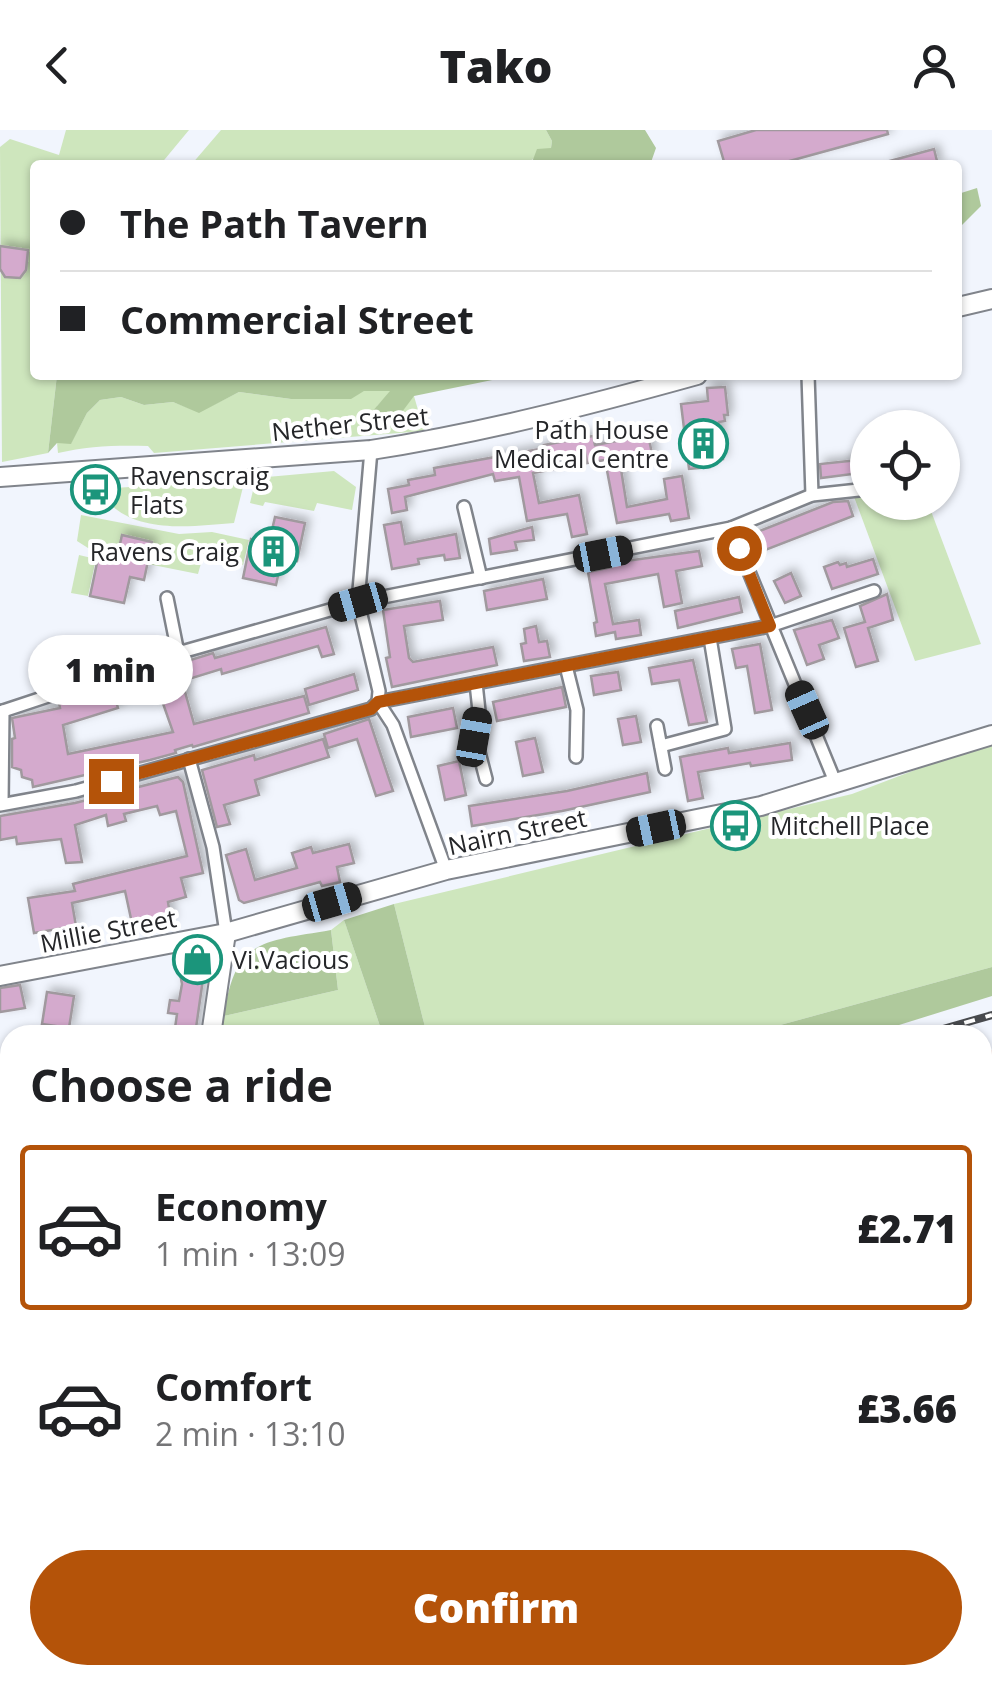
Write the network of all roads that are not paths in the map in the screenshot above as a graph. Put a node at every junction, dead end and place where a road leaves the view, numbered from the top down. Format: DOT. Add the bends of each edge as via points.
graph roads {
  1 [pos="992,298"];
  2 [pos="962,306"];
  3 [pos="678,380"];
  4 [pos="808,380"];
  5 [pos="371,450"];
  6 [pos="0,477"];
  7 [pos="850,491"];
  8 [pos="812,494"];
  9 [pos="464,507"];
  10 [pos="731,528"];
  11 [pos="481,578"];
  12 [pos="874,591"];
  13 [pos="167,598"];
  14 [pos="358,602"];
  15 [pos="770,626"];
  16 [pos="710,638"];
  17 [pos="178,654"];
  18 [pos="566,666"];
  19 [pos="476,682"];
  20 [pos="378,702"];
  21 [pos="2,712"];
  22 [pos="657,726"];
  23 [pos="992,735"];
  24 [pos="661,746"];
  25 [pos="576,757"];
  26 [pos="189,759"];
  27 [pos="665,769"];
  28 [pos="486,779"];
  29 [pos="836,784"];
  30 [pos="1,804"];
  31 [pos="446,870"];
  32 [pos="226,933"];
  33 [pos="0,976"];
  34 [pos="212,1025"];
  1 -- 2 [label="main road"];
  3 -- 5 [label="main road, Nether Street" via="514,424"];
  4 -- 8 [label="street"];
  5 -- 6 [label="main road, Nether Street"];
  5 -- 14 [label="street"];
  7 -- 8 [label="street"];
  8 -- 10 [label="street"];
  9 -- 11 [label="street"];
  10 -- 11 [label="street"];
  10 -- 15 [label="street"];
  11 -- 14 [label="street"];
  12 -- 15 [label="street"];
  13 -- 17 [label="street"];
  14 -- 17 [label="street"];
  14 -- 20 [label="street"];
  15 -- 16 [label="street"];
  15 -- 29 [label="street"];
  16 -- 18 [label="street"];
  16 -- 24 [label="street" via="725,729"];
  17 -- 21 [label="street"];
  18 -- 19 [label="street"];
  18 -- 25 [label="street" via="577,710"];
  19 -- 20 [label="street"];
  19 -- 28 [label="street" via="474,737"];
  20 -- 26 [label="street"];
  20 -- 31 [label="street" via="393,725"];
  21 -- 30 [label="street"];
  22 -- 24 [label="street"];
  23 -- 29 [label="main road, Nairn Street"];
  24 -- 27 [label="street"];
  26 -- 30 [label="street"];
  26 -- 32 [label="street" via="213,847"];
  29 -- 31 [label="main road, Nairn Street" via="760,806"];
  31 -- 32 [label="main road, Nairn Street"];
  32 -- 33 [label="main road, Millie Street"];
  32 -- 34 [label="main road"];
}
